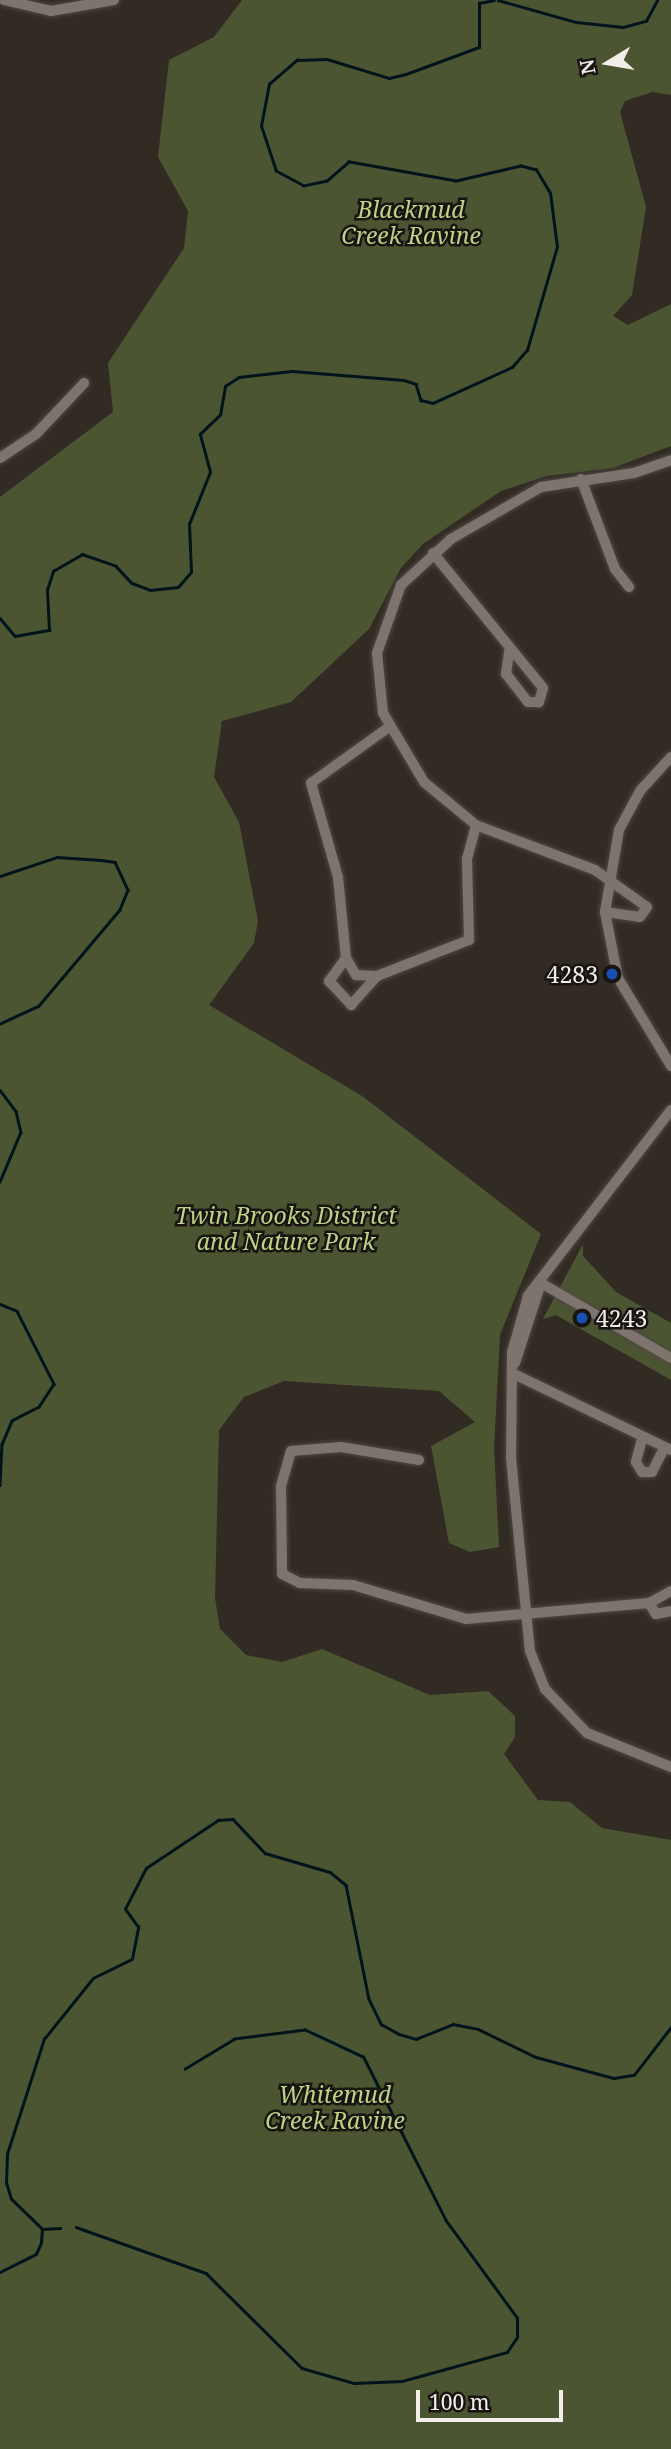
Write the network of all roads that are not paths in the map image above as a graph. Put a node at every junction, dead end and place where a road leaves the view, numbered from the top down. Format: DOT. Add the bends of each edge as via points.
graph roads {
  1 [pos="4,0"];
  2 [pos="114,0"];
  3 [pos="84,383"];
  4 [pos="0,458"];
  5 [pos="671,460"];
  6 [pos="581,480"];
  7 [pos="433,553"];
  8 [pos="629,587"];
  9 [pos="510,647"];
  10 [pos="389,727"];
  11 [pos="671,757"];
  12 [pos="476,825"];
  13 [pos="607,877"];
  14 [pos="605,912"];
  15 [pos="346,958"];
  16 [pos="377,976"];
  17 [pos="671,1066"];
  18 [pos="671,1110"];
  19 [pos="541,1283"];
  20 [pos="671,1359"];
  21 [pos="514,1368"];
  22 [pos="642,1439"];
  23 [pos="668,1449"];
  24 [pos="419,1460"];
  25 [pos="671,1591"];
  26 [pos="649,1603"];
  27 [pos="671,1611"];
  28 [pos="524,1615"];
  29 [pos="671,1767"];
  1 -- 2 [label="street" via="51,11"];
  3 -- 4 [label="street" via="36,433"];
  5 -- 6 [label="street"];
  6 -- 7 [label="street" via="516,498"];
  6 -- 8 [label="street" via="615,569"];
  7 -- 9 [label="street"];
  7 -- 10 [label="street" via="401,585 377,653"];
  9 -- 9 [label="street" via="506,674 528,702 539,702 543,688"];
  10 -- 12 [label="street" via="424,782"];
  10 -- 15 [label="street" via="311,783 338,877"];
  11 -- 13 [label="street" via="631,805"];
  12 -- 13 [label="street"];
  12 -- 16 [label="street" via="467,859 472,936"];
  13 -- 14 [label="street"];
  13 -- 14 [label="street" via="647,908 640,916"];
  14 -- 17 [label="street" via="621,985"];
  15 -- 16 [label="street" via="356,975"];
  15 -- 16 [label="street" via="329,981 351,1005"];
  18 -- 19 [label="street" via="558,1251"];
  19 -- 20 [label="street"];
  19 -- 21 [label="street"];
  21 -- 22 [label="street"];
  21 -- 28 [label="street" via="513,1490"];
  22 -- 23 [label="street"];
  22 -- 23 [label="street" via="636,1462 642,1472 652,1472"];
  24 -- 28 [label="street" via="341,1447 289,1453 281,1487 282,1574 300,1583 371,1590 453,1618"];
  25 -- 26 [label="street"];
  26 -- 27 [label="street" via="660,1615"];
  26 -- 28 [label="street"];
  28 -- 29 [label="street" via="538,1676 567,1718 606,1744"];
}
